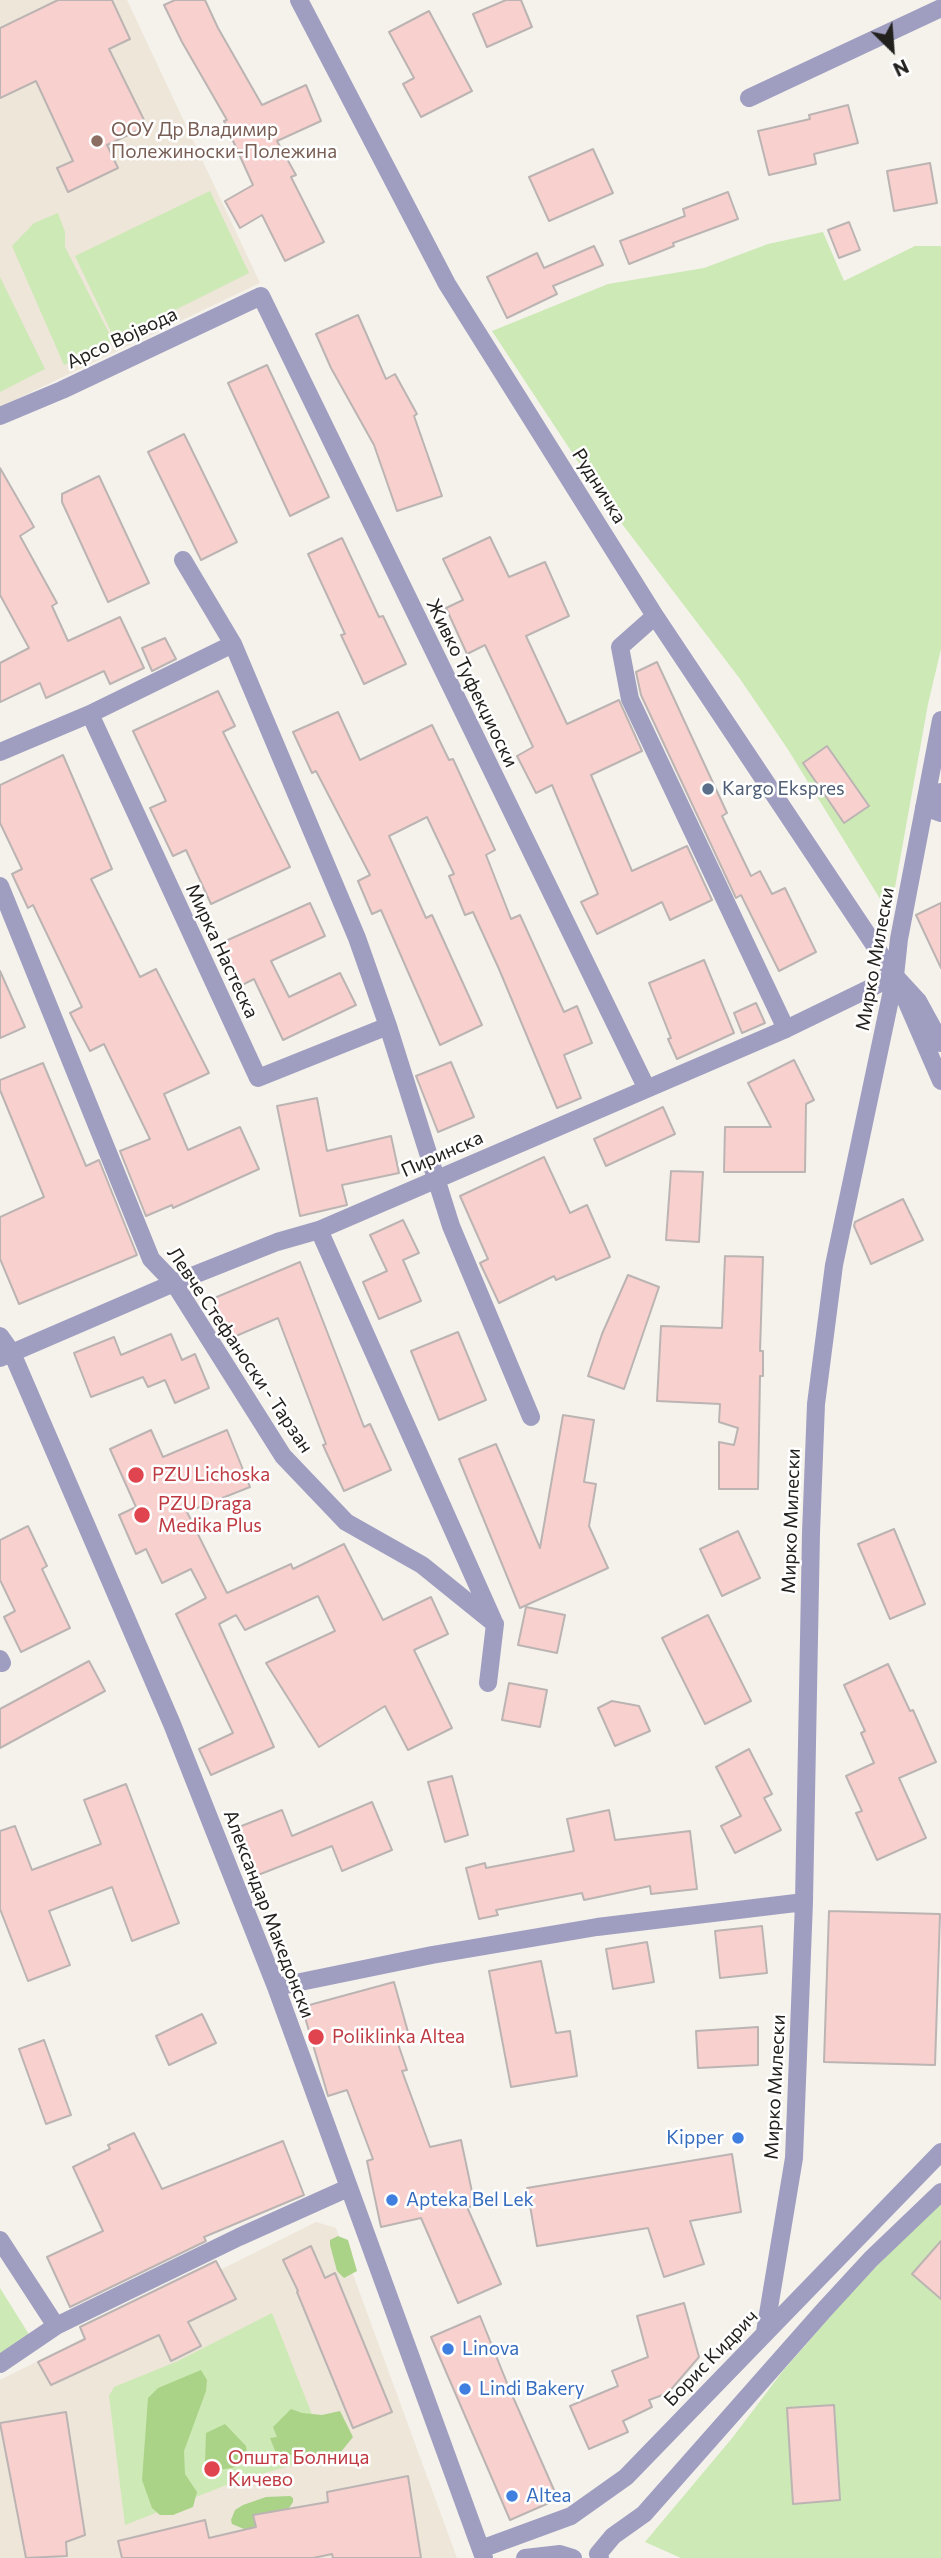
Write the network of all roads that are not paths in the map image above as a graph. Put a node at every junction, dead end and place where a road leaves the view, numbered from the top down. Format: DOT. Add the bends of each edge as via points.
graph roads {
  1 [pos="299,0"];
  2 [pos="941,8"];
  3 [pos="749,99"];
  4 [pos="261,296"];
  5 [pos="0,416"];
  6 [pos="183,560"];
  7 [pos="655,616"];
  8 [pos="233,644"];
  9 [pos="90,713"];
  10 [pos="941,720"];
  11 [pos="0,752"];
  12 [pos="941,792"];
  13 [pos="932,810"];
  14 [pos="0,886"];
  15 [pos="895,976"];
  16 [pos="388,1026"];
  17 [pos="786,1029"];
  18 [pos="941,1043"];
  19 [pos="941,1081"];
  20 [pos="646,1087"];
  21 [pos="436,1179"];
  22 [pos="319,1230"];
  23 [pos="174,1283"];
  24 [pos="0,1336"];
  25 [pos="6,1356"];
  26 [pos="531,1417"];
  27 [pos="495,1623"];
  28 [pos="488,1683"];
  29 [pos="804,1902"];
  30 [pos="276,1987"];
  31 [pos="941,2152"];
  32 [pos="348,2189"];
  33 [pos="941,2192"];
  34 [pos="0,2240"];
  35 [pos="56,2326"];
  36 [pos="765,2332"];
  37 [pos="0,2364"];
  38 [pos="482,2554"];
  39 [pos="525,2558"];
  40 [pos="573,2558"];
  41 [pos="600,2558"];
  1 -- 7 [label="street, Рудничка" via="447,284"];
  2 -- 3 [label="street"];
  4 -- 5 [label="street, Арсо Војвода"];
  4 -- 20 [label="street, Живко Туфекџиоски"];
  6 -- 8 [label="street"];
  7 -- 15 [label="street, Рудничка"];
  7 -- 17 [label="street" via="621,647 630,699"];
  8 -- 9 [label="street"];
  8 -- 16 [label="street" via="357,938"];
  9 -- 11 [label="street"];
  9 -- 16 [label="street, Мирка Настеска" via="258,1078"];
  10 -- 13 [label="street, Мирко Милески"];
  12 -- 13 [label="street"];
  13 -- 15 [label="street, Мирко Милески" via="899,939"];
  14 -- 23 [label="street, Левче Стефаноски - Тарзан" via="151,1259"];
  15 -- 17 [label="street, Пиринска"];
  15 -- 18 [label="street, Рудничка" via="918,1001"];
  15 -- 19 [label="street, Рудничка"];
  15 -- 29 [label="street, Мирко Милески" via="834,1265 816,1404"];
  16 -- 21 [label="street"];
  17 -- 20 [label="street, Пиринска"];
  20 -- 21 [label="street, Пиринска"];
  21 -- 22 [label="street, Пиринска"];
  21 -- 26 [label="street"];
  22 -- 23 [label="street, Пиринска"];
  22 -- 27 [label="street"];
  23 -- 25 [label="street, Пиринска"];
  23 -- 27 [label="street, Левче Стефаноски - Тарзан" via="283,1456 346,1522 422,1565"];
  24 -- 25 [label="street, Александар Македонски"];
  25 -- 30 [label="street, Александар Македонски" via="172,1724"];
  27 -- 28 [label="street"];
  29 -- 30 [label="street" via="597,1927"];
  29 -- 36 [label="street, Мирко Милески" via="794,2158"];
  30 -- 32 [label="street, Александар Македонски"];
  31 -- 36 [label="street, Борис Кидрич"];
  32 -- 35 [label="street"];
  32 -- 38 [label="street, Александар Македонски"];
  33 -- 41 [label="street" via="871,2259 644,2514 612,2536 598,2554"];
  34 -- 35 [label="street"];
  35 -- 37 [label="street"];
  36 -- 38 [label="street, Борис Кидрич" via="626,2476 571,2516"];
  39 -- 40 [label="street" via="560,2554"];
}
